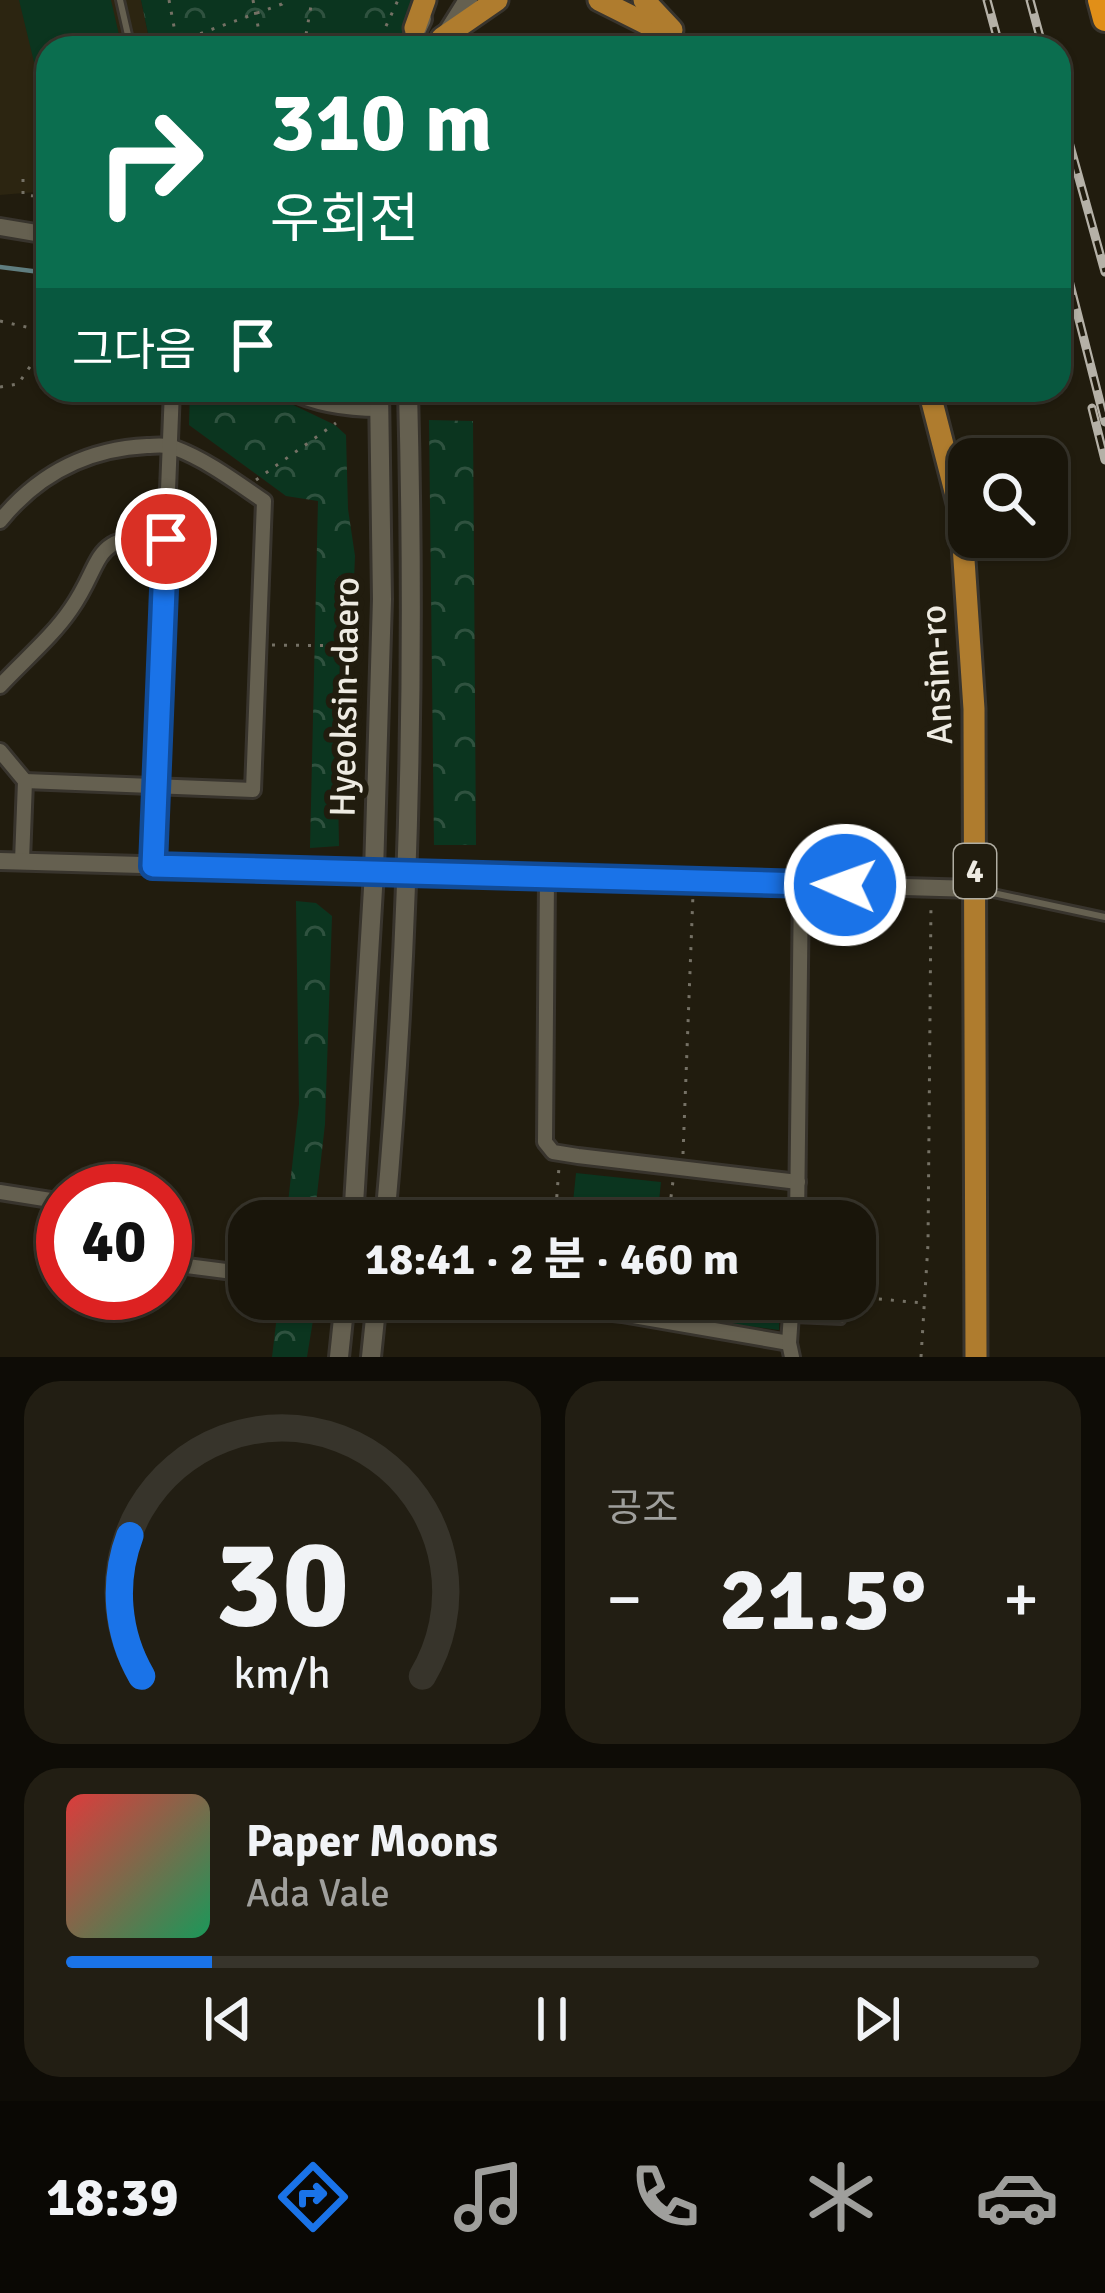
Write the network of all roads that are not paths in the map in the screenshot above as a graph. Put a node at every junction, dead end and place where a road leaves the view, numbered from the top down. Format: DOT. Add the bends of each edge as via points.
graph roads {
  1 [pos="120,0"];
  2 [pos="425,0"];
  3 [pos="435,0"];
  4 [pos="468,0"];
  5 [pos="497,0"];
  6 [pos="598,0"];
  7 [pos="644,0"];
  8 [pos="1100,0"];
  9 [pos="1105,20"];
  10 [pos="131,36"];
  11 [pos="413,36"];
  12 [pos="413,36"];
  13 [pos="445,36"];
  14 [pos="449,36"];
  15 [pos="666,36"];
  16 [pos="675,36"];
  17 [pos="0,227"];
  18 [pos="36,233"];
  19 [pos="172,402"];
  20 [pos="328,402"];
  21 [pos="372,402"];
  22 [pos="379,402"];
  23 [pos="408,402"];
  24 [pos="932,402"];
  25 [pos="170,445"];
  26 [pos="0,521"];
  27 [pos="166,539"];
  28 [pos="0,686"];
  29 [pos="0,751"];
  30 [pos="25,781"];
  31 [pos="156,788"];
  32 [pos="0,861"];
  33 [pos="22,862"];
  34 [pos="153,866"];
  35 [pos="374,872"];
  36 [pos="405,873"];
  37 [pos="547,877"];
  38 [pos="801,884"];
  39 [pos="975,889"];
  40 [pos="1105,917"];
  41 [pos="798,1182"];
  42 [pos="0,1192"];
  43 [pos="36,1198"];
  44 [pos="354,1200"];
  45 [pos="386,1200"];
  46 [pos="798,1200"];
  47 [pos="192,1267"];
  48 [pos="228,1271"];
  49 [pos="343,1320"];
  50 [pos="375,1320"];
  51 [pos="650,1320"];
  52 [pos="791,1320"];
  53 [pos="790,1350"];
  54 [pos="339,1357"];
  55 [pos="371,1357"];
  56 [pos="976,1357"];
  1 -- 10 [label="lane"];
  2 -- 11 [label="main road"];
  3 -- 12 [label="main road"];
  4 -- 13 [label="main road"];
  5 -- 14 [label="main road"];
  6 -- 15 [label="main road"];
  7 -- 16 [label="main road"];
  8 -- 9 [label="highway"];
  17 -- 18 [label="street"];
  19 -- 25 [label="street"];
  20 -- 21 [label="street"];
  22 -- 35 [label="main road, Hyeoksin-daero"];
  23 -- 36 [label="main road"];
  24 -- 39 [label="main road, Ansim-ro / 4" via="961,515"];
  25 -- 26 [label="street" via="68,464"];
  25 -- 27 [label="street"];
  25 -- 31 [label="street" via="264,501 253,790"];
  27 -- 28 [label="street" via="115,542 92,566 72,609"];
  27 -- 31 [label="street"];
  29 -- 30 [label="street"];
  30 -- 31 [label="street"];
  30 -- 33 [label="street"];
  31 -- 34 [label="street"];
  32 -- 33 [label="street"];
  33 -- 34 [label="street"];
  34 -- 35 [label="street"];
  35 -- 36 [label="street"];
  35 -- 44 [label="main road, Hyeoksin-daero"];
  36 -- 37 [label="street"];
  36 -- 45 [label="main road"];
  37 -- 38 [label="street"];
  37 -- 41 [label="street" via="545,1142 560,1153"];
  38 -- 39 [label="street"];
  38 -- 41 [label="street"];
  39 -- 40 [label="lane"];
  39 -- 56 [label="main road, Ansim-ro / 4"];
  41 -- 46 [label="street"];
  42 -- 43 [label="street"];
  47 -- 48 [label="street"];
  49 -- 54 [label="main road"];
  50 -- 55 [label="main road"];
  51 -- 53 [label="street"];
  52 -- 53 [label="street"];
}
